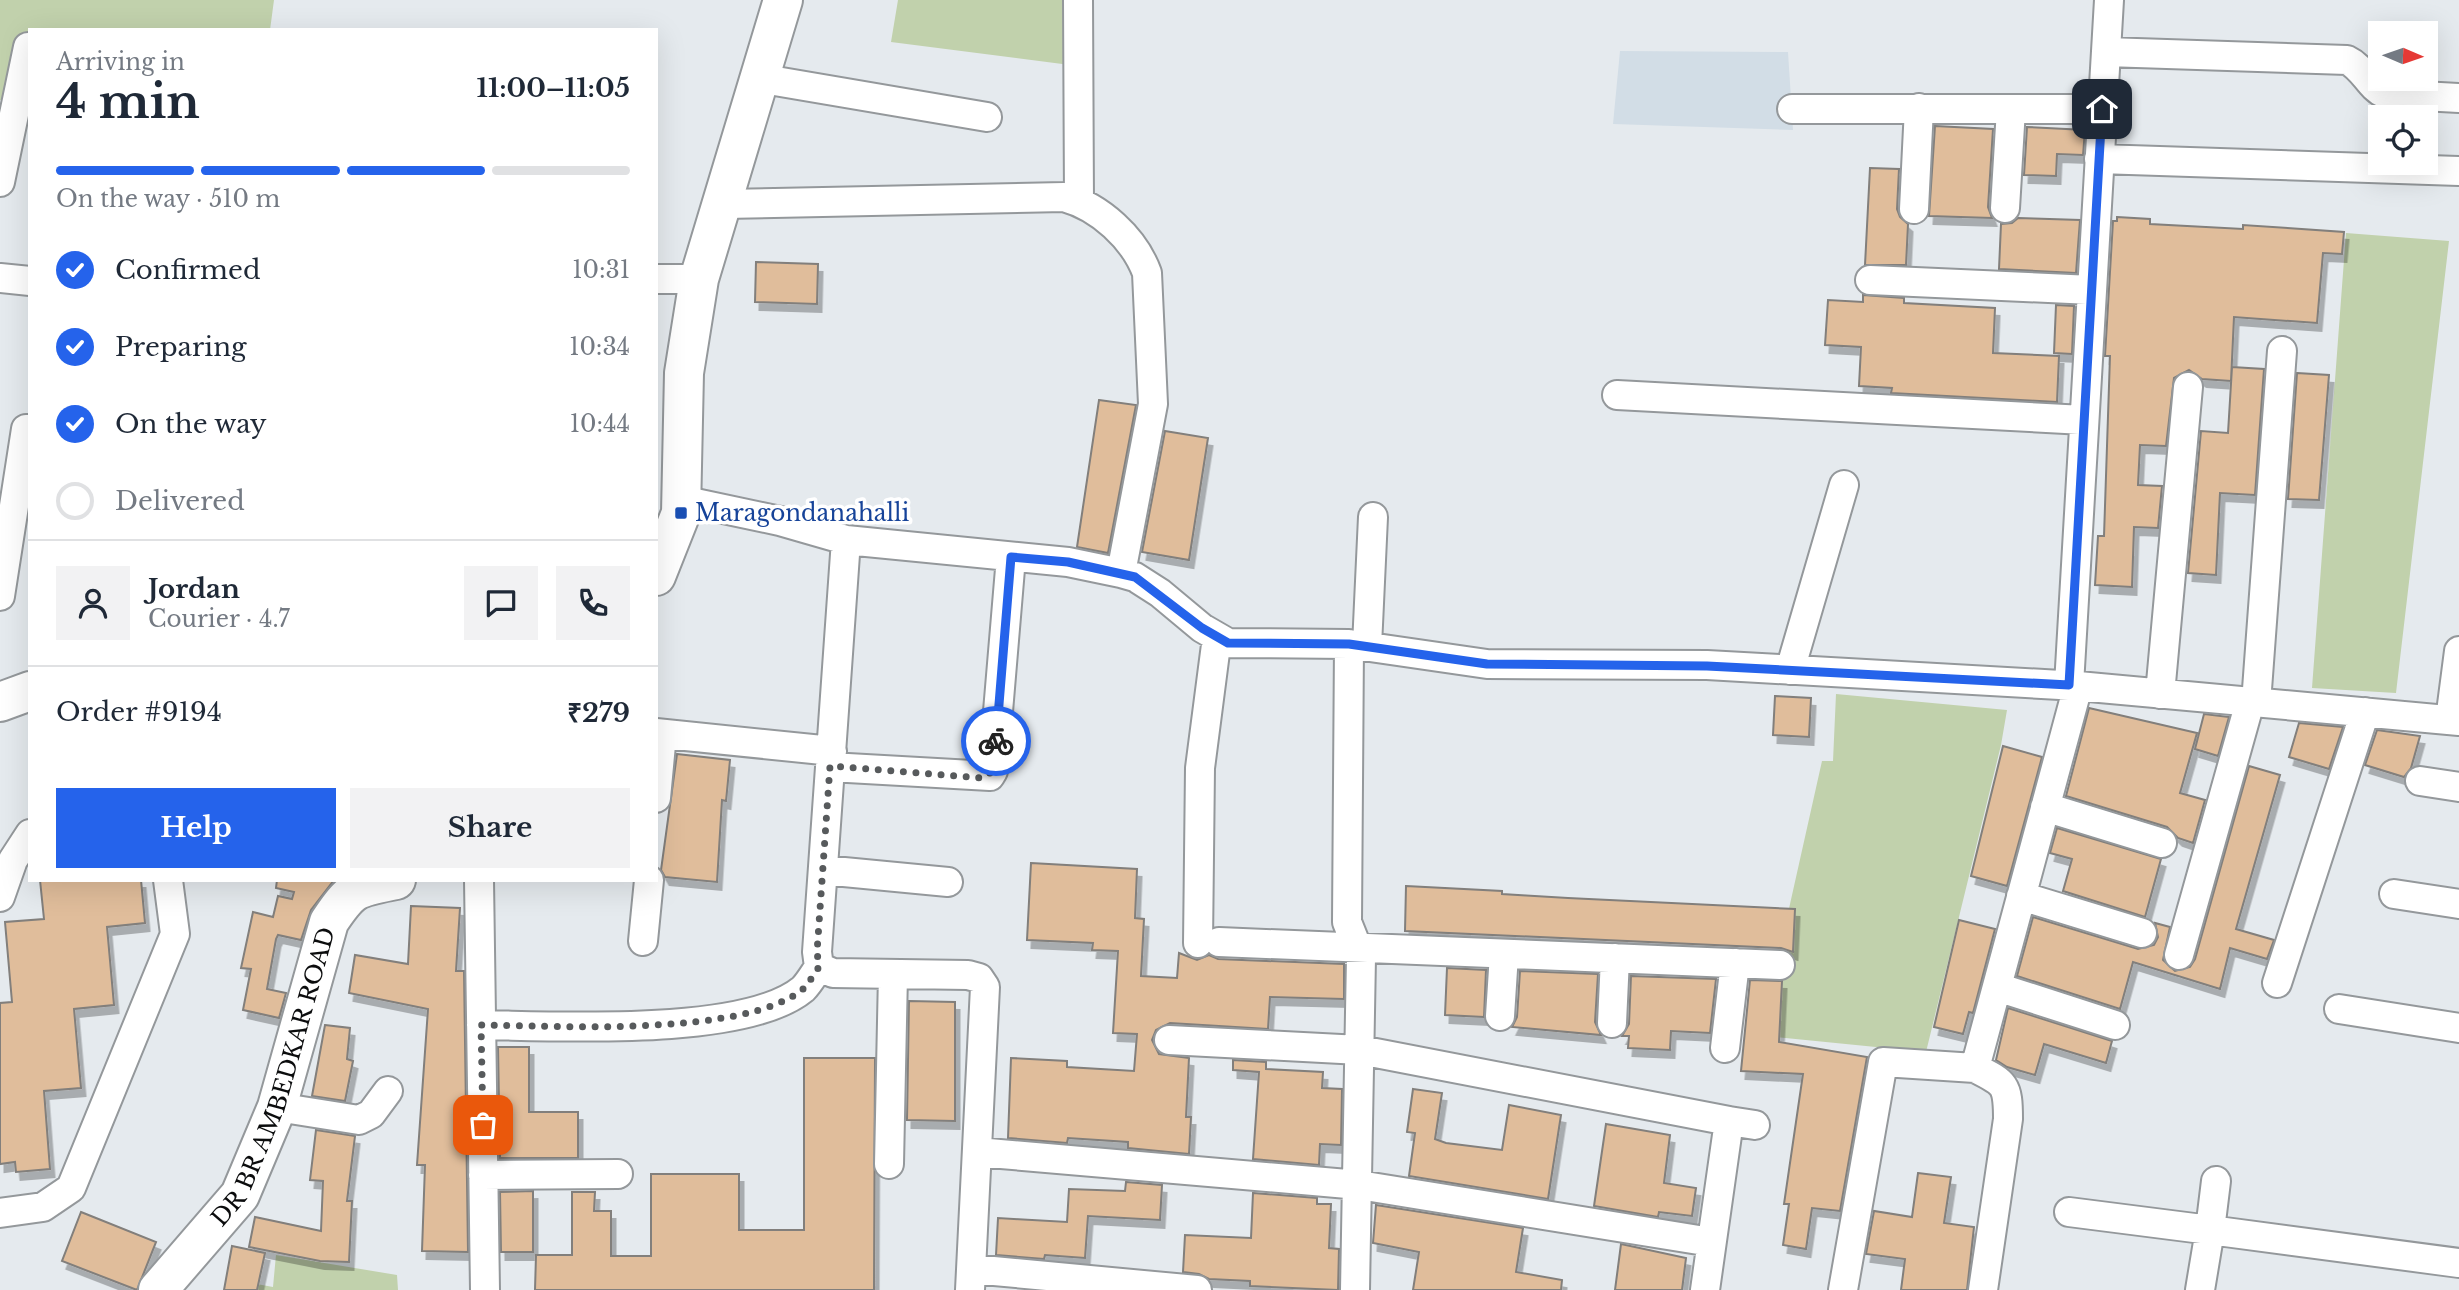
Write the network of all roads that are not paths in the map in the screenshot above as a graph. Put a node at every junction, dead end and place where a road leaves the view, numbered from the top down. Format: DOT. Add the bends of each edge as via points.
graph roads {
  1 [pos="783,0"];
  2 [pos="1078,0"];
  3 [pos="2109,0"];
  4 [pos="28,47"];
  5 [pos="2106,52"];
  6 [pos="758,78"];
  7 [pos="2459,98"];
  8 [pos="1919,108"];
  9 [pos="1792,109"];
  10 [pos="2011,109"];
  11 [pos="2102,109"];
  12 [pos="987,117"];
  13 [pos="2099,159"];
  14 [pos="2459,171"];
  15 [pos="0,182"];
  16 [pos="1079,201"];
  17 [pos="724,204"];
  18 [pos="2005,208"];
  19 [pos="1914,209"];
  20 [pos="0,278"];
  21 [pos="658,279"];
  22 [pos="699,279"];
  23 [pos="1870,280"];
  24 [pos="28,281"];
  25 [pos="2092,290"];
  26 [pos="2282,351"];
  27 [pos="2188,387"];
  28 [pos="1618,395"];
  29 [pos="2084,420"];
  30 [pos="28,429"];
  31 [pos="1844,485"];
  32 [pos="681,500"];
  33 [pos="1373,517"];
  34 [pos="846,540"];
  35 [pos="1011,557"];
  36 [pos="658,572"];
  37 [pos="1121,573"];
  38 [pos="0,596"];
  39 [pos="1217,637"];
  40 [pos="1358,645"];
  41 [pos="2459,651"];
  42 [pos="1790,670"];
  43 [pos="2073,685"];
  44 [pos="28,692"];
  45 [pos="2160,694"];
  46 [pos="0,701"];
  47 [pos="2253,702"];
  48 [pos="2364,712"];
  49 [pos="2454,721"];
  50 [pos="659,734"];
  51 [pos="658,755"];
  52 [pos="831,759"];
  53 [pos="2420,781"];
  54 [pos="2459,787"];
  55 [pos="2045,807"];
  56 [pos="28,837"];
  57 [pos="2162,844"];
  58 [pos="823,870"];
  59 [pos="168,882"];
  60 [pos="377,882"];
  61 [pos="479,882"];
  62 [pos="649,882"];
  63 [pos="948,882"];
  64 [pos="358,884"];
  65 [pos="2394,894"];
  66 [pos="0,897"];
  67 [pos="2021,897"];
  68 [pos="2459,904"];
  69 [pos="2142,933"];
  70 [pos="643,941"];
  71 [pos="1359,948"];
  72 [pos="1504,954"];
  73 [pos="2179,955"];
  74 [pos="1615,958"];
  75 [pos="1735,963"];
  76 [pos="1780,965"];
  77 [pos="819,967"];
  78 [pos="893,974"];
  79 [pos="2277,983"];
  80 [pos="1997,987"];
  81 [pos="2339,1009"];
  82 [pos="1500,1016"];
  83 [pos="1612,1023"];
  84 [pos="481,1025"];
  85 [pos="2115,1025"];
  86 [pos="2459,1028"];
  87 [pos="1169,1040"];
  88 [pos="1725,1048"];
  89 [pos="1360,1050"];
  90 [pos="1975,1068"];
  91 [pos="388,1091"];
  92 [pos="277,1107"];
  93 [pos="977,1152"];
  94 [pos="889,1164"];
  95 [pos="618,1174"];
  96 [pos="483,1175"];
  97 [pos="2216,1181"];
  98 [pos="1359,1185"];
  99 [pos="2069,1212"];
  100 [pos="0,1213"];
  101 [pos="2210,1230"];
  102 [pos="1711,1242"];
  103 [pos="2459,1264"];
  104 [pos="971,1279"];
  105 [pos="158,1290"];
  106 [pos="485,1290"];
  107 [pos="1197,1290"];
  108 [pos="1355,1290"];
  109 [pos="1705,1290"];
  110 [pos="1843,1290"];
  111 [pos="1983,1290"];
  112 [pos="2200,1290"];
  1 -- 6 [label="main road"];
  2 -- 16 [label="street"];
  3 -- 5 [label="street"];
  4 -- 15 [label="street"];
  5 -- 7 [label="street" via="2347,60 2358,65 2379,92"];
  5 -- 11 [label="street"];
  6 -- 12 [label="street"];
  6 -- 17 [label="main road"];
  8 -- 9 [label="street"];
  8 -- 10 [label="street"];
  8 -- 19 [label="street"];
  10 -- 11 [label="street"];
  10 -- 18 [label="street"];
  11 -- 13 [label="street"];
  13 -- 14 [label="street"];
  13 -- 25 [label="street"];
  16 -- 17 [label="street" via="1064,197"];
  16 -- 37 [label="street" via="1094,208 1140,254 1147,273 1153,404"];
  17 -- 22 [label="main road"];
  20 -- 24 [label="street"];
  21 -- 22 [label="street"];
  22 -- 32 [label="main road" via="684,373"];
  23 -- 25 [label="street"];
  25 -- 29 [label="street"];
  26 -- 47 [label="street"];
  27 -- 45 [label="street"];
  28 -- 29 [label="street"];
  29 -- 43 [label="street"];
  30 -- 38 [label="street"];
  31 -- 42 [label="street"];
  32 -- 34 [label="street"];
  32 -- 36 [label="main road" via="671,545"];
  33 -- 40 [label="street"];
  34 -- 35 [label="street"];
  34 -- 52 [label="street"];
  35 -- 37 [label="street"];
  35 -- 52 [label="street" via="990,776"];
  37 -- 39 [label="street" via="1160,593"];
  39 -- 40 [label="street" via="1228,643"];
  39 -- 71 [label="street" via="1200,768 1208,942"];
  40 -- 42 [label="street" via="1487,664"];
  40 -- 71 [label="street" via="1347,922"];
  41 -- 49 [label="street"];
  42 -- 43 [label="street"];
  43 -- 45 [label="street"];
  43 -- 55 [label="street"];
  44 -- 46 [label="main road"];
  45 -- 47 [label="street"];
  47 -- 48 [label="street"];
  47 -- 73 [label="street"];
  48 -- 49 [label="street"];
  48 -- 79 [label="street"];
  50 -- 51 [label="street"];
  50 -- 52 [label="street"];
  52 -- 58 [label="street"];
  53 -- 54 [label="street"];
  55 -- 57 [label="street"];
  55 -- 67 [label="street"];
  56 -- 66 [label="street" via="13,860"];
  58 -- 63 [label="street"];
  58 -- 77 [label="street"];
  59 -- 100 [label="street" via="175,934 71,1188 43,1207"];
  60 -- 64 [label="main road, DR BR AMBEDKAR ROAD"];
  61 -- 84 [label="street"];
  62 -- 70 [label="street"];
  64 -- 92 [label="main road, DR BR AMBEDKAR ROAD" via="329,922"];
  65 -- 68 [label="street"];
  67 -- 69 [label="street"];
  67 -- 80 [label="street"];
  71 -- 72 [label="street"];
  71 -- 89 [label="street"];
  72 -- 74 [label="street"];
  72 -- 82 [label="street"];
  74 -- 75 [label="street"];
  74 -- 83 [label="street"];
  75 -- 76 [label="street"];
  75 -- 88 [label="street"];
  77 -- 78 [label="street" via="833,973"];
  77 -- 84 [label="street" via="803,989 763,1009 711,1020 624,1027"];
  78 -- 93 [label="street" via="968,975 979,978 985,987"];
  78 -- 94 [label="street"];
  80 -- 85 [label="street"];
  80 -- 90 [label="street"];
  81 -- 86 [label="street"];
  84 -- 96 [label="street"];
  87 -- 89 [label="street"];
  89 -- 98 [label="street"];
  89 -- 102 [label="street" via="1742,1123"];
  90 -- 110 [label="street" via="1883,1062"];
  90 -- 111 [label="street" via="2001,1081 2008,1093"];
  91 -- 92 [label="street" via="371,1114 359,1120"];
  92 -- 105 [label="main road, DR BR AMBEDKAR ROAD" via="240,1195"];
  93 -- 98 [label="street"];
  93 -- 104 [label="street"];
  95 -- 96 [label="street"];
  96 -- 106 [label="street"];
  97 -- 101 [label="street"];
  98 -- 102 [label="street"];
  98 -- 108 [label="street"];
  99 -- 101 [label="street"];
  101 -- 103 [label="street"];
  101 -- 112 [label="street"];
  102 -- 109 [label="street"];
  104 -- 107 [label="street"];
}
